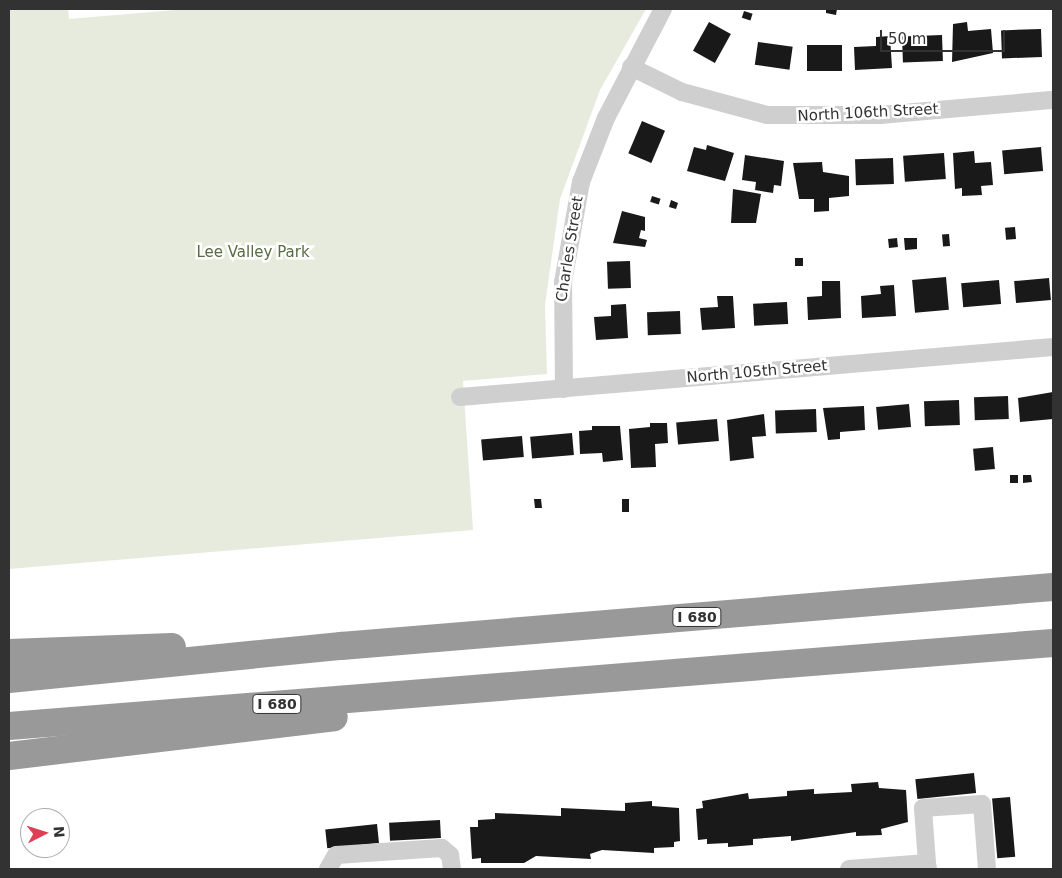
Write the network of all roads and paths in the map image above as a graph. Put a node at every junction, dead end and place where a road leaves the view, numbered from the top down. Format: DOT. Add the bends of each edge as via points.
graph roads {
  1 [pos="663,9"];
  2 [pos="631,67"];
  3 [pos="1053,100"];
  4 [pos="1053,347"];
  5 [pos="564,389"];
  6 [pos="460,397"];
  7 [pos="1053,587"];
  8 [pos="1053,642"];
  9 [pos="341,646"];
  10 [pos="9,653"];
  11 [pos="9,679"];
  12 [pos="546,686"];
  13 [pos="9,726"];
  14 [pos="9,756"];
  15 [pos="928,866"];
  16 [pos="328,869"];
  17 [pos="452,869"];
  18 [pos="849,869"];
  19 [pos="987,869"];
  1 -- 2 [label="street, Charles Street"];
  2 -- 3 [label="street, North 106th Street" via="682,92 767,116 880,115"];
  2 -- 5 [label="street, Charles Street" via="597,137 574,209 562,291"];
  4 -- 5 [label="street, North 105th Street"];
  5 -- 6 [label="street, North 105th Street"];
  7 -- 9 [label="highway, I 680"];
  8 -- 12 [label="highway, I 680"];
  9 -- 10 [label="highway"];
  9 -- 11 [label="highway, I 680"];
  12 -- 13 [label="highway, I 680"];
  12 -- 14 [label="highway" via="289,723"];
  15 -- 18 [label="street"];
  15 -- 19 [label="street" via="924,808 982,804"];
  16 -- 17 [label="street" via="336,856 442,848 450,855"];
}
